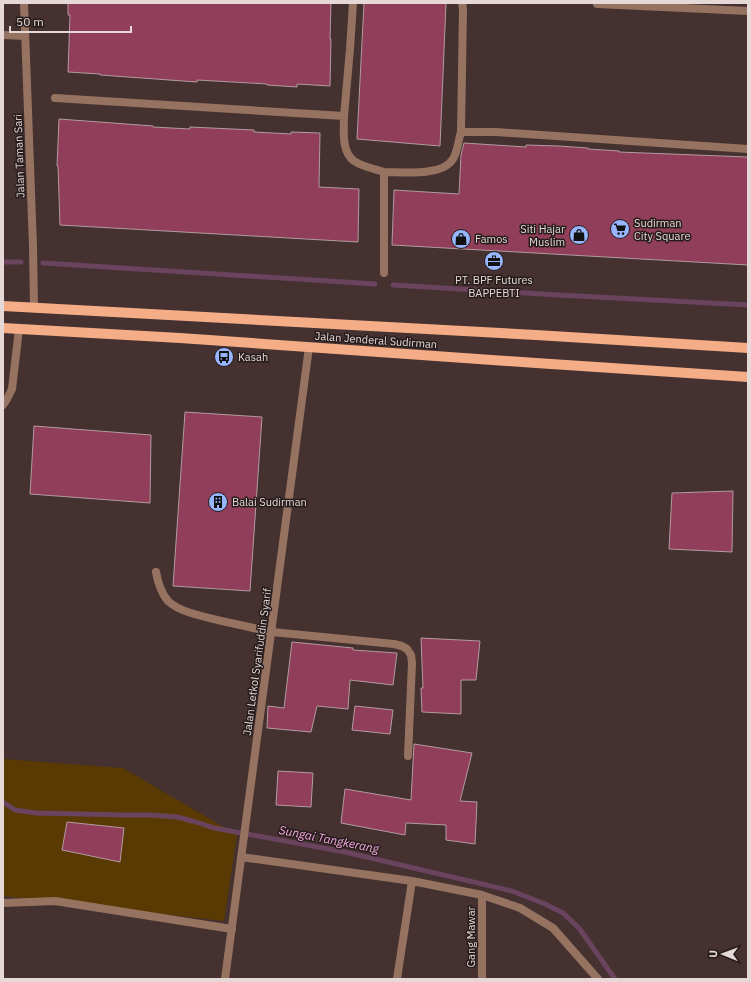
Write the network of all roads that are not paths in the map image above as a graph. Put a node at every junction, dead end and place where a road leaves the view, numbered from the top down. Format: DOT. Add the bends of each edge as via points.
graph roads {
  1 [pos="24,3"];
  2 [pos="353,3"];
  3 [pos="462,3"];
  4 [pos="596,3"];
  5 [pos="694,6"];
  6 [pos="748,11"];
  7 [pos="3,35"];
  8 [pos="25,36"];
  9 [pos="55,98"];
  10 [pos="344,116"];
  11 [pos="460,132"];
  12 [pos="748,149"];
  13 [pos="384,172"];
  14 [pos="384,273"];
  15 [pos="3,306"];
  16 [pos="34,308"];
  17 [pos="3,328"];
  18 [pos="19,329"];
  19 [pos="309,347"];
  20 [pos="748,348"];
  21 [pos="748,377"];
  22 [pos="3,405"];
  23 [pos="156,572"];
  24 [pos="272,632"];
  25 [pos="408,756"];
  26 [pos="242,854"];
  27 [pos="412,881"];
  28 [pos="482,895"];
  29 [pos="3,903"];
  30 [pos="232,929"];
  31 [pos="225,979"];
  32 [pos="397,979"];
  33 [pos="482,979"];
  34 [pos="598,979"];
  1 -- 8 [label="street, Jalan Taman Sari"];
  2 -- 10 [label="street"];
  3 -- 11 [label="street"];
  4 -- 5 [label="street"];
  5 -- 6 [label="street"];
  7 -- 8 [label="street"];
  8 -- 16 [label="street, Jalan Taman Sari"];
  9 -- 10 [label="street"];
  10 -- 13 [label="street" via="344,144 348,154 354,161"];
  11 -- 12 [label="street" via="496,132"];
  11 -- 13 [label="street" via="456,154 446,166 428,172"];
  13 -- 14 [label="street"];
  15 -- 16 [label="main road, Jalan Jenderal Sudirman"];
  16 -- 20 [label="main road, Jalan Jenderal Sudirman"];
  17 -- 18 [label="main road, Jalan Jenderal Sudirman"];
  18 -- 19 [label="main road, Jalan Jenderal Sudirman"];
  18 -- 22 [label="street" via="12,389"];
  19 -- 21 [label="main road, Jalan Jenderal Sudirman"];
  19 -- 24 [label="street, Jalan Letkol Syarifuddin Syarif"];
  23 -- 24 [label="street" via="163,594 174,606 197,615"];
  24 -- 25 [label="street" via="394,644 407,649 411,655 412,674"];
  24 -- 26 [label="street, Jalan Letkol Syarifuddin Syarif"];
  26 -- 27 [label="street"];
  26 -- 30 [label="street, Jalan Letkol Syarifuddin Syarif"];
  27 -- 28 [label="street"];
  27 -- 32 [label="street"];
  28 -- 33 [label="street, Gang Mawar"];
  28 -- 34 [label="street" via="520,908 553,928"];
  29 -- 30 [label="street" via="55,901"];
  30 -- 31 [label="street, Jalan Letkol Syarifuddin Syarif"];
}
